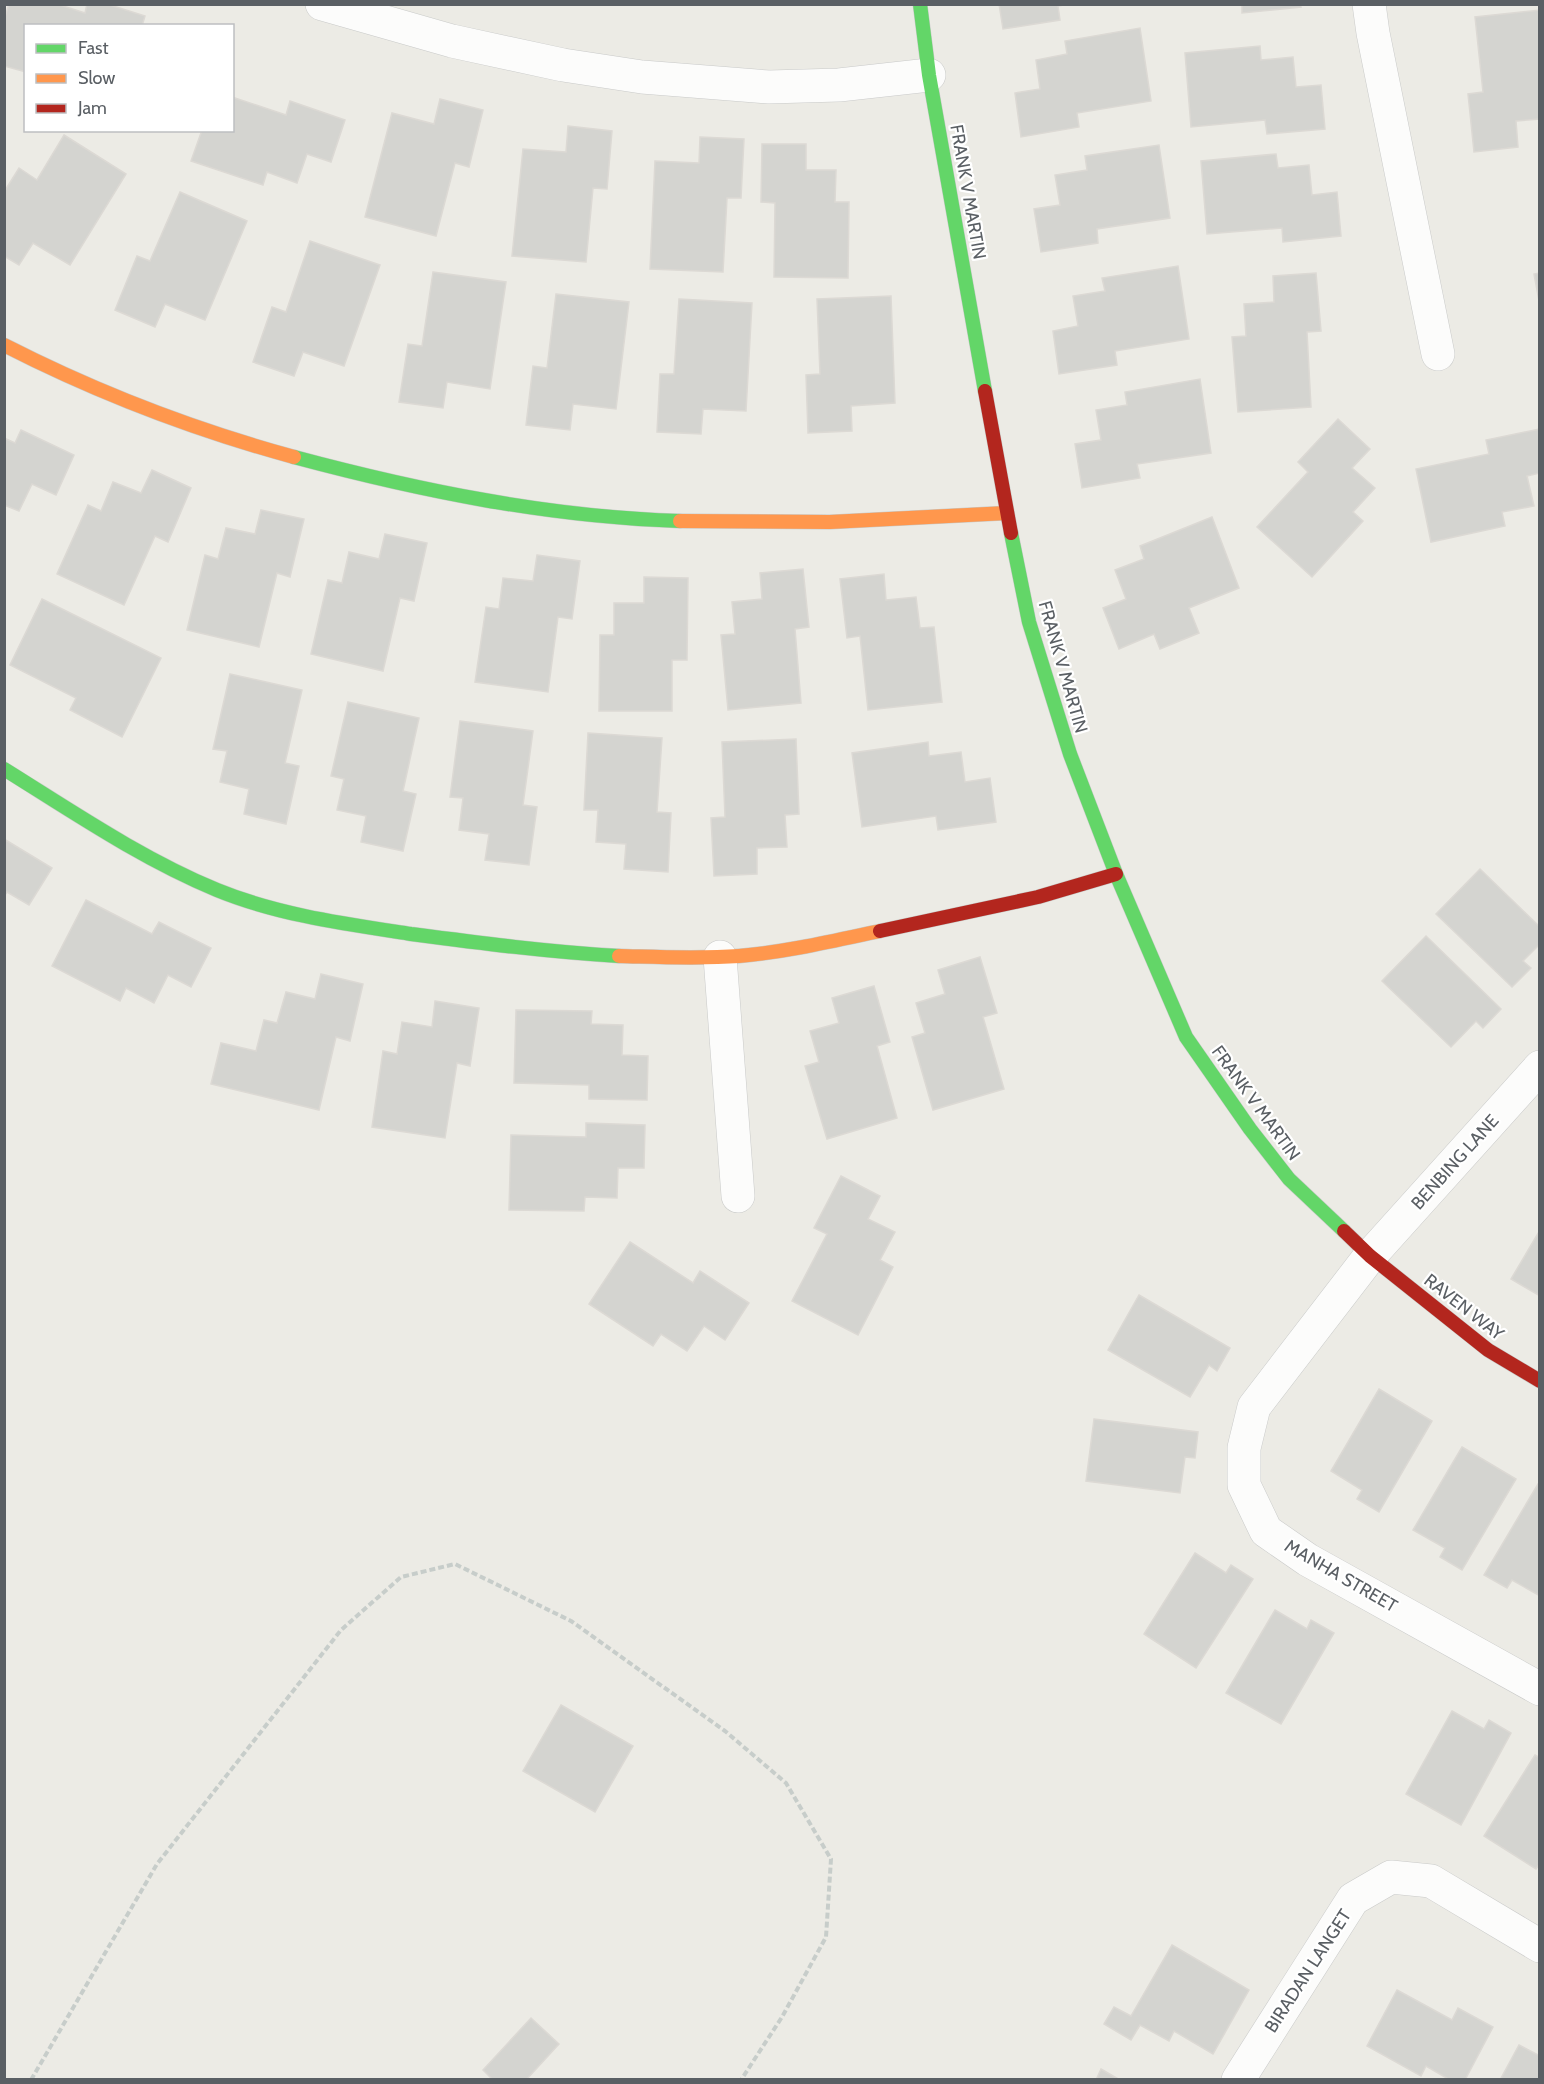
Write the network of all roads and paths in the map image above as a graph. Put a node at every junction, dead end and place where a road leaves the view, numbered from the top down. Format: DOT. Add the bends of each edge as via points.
graph roads {
  1 [pos="322,4"];
  2 [pos="920,4"];
  3 [pos="1369,4"];
  4 [pos="929,75"];
  5 [pos="4,345"];
  6 [pos="1438,354"];
  7 [pos="1007,513"];
  8 [pos="4,769"];
  9 [pos="1116,874"];
  10 [pos="720,957"];
  11 [pos="1539,1067"];
  12 [pos="738,1196"];
  13 [pos="1370,1256"];
  14 [pos="1539,1381"];
  15 [pos="1539,1689"];
  16 [pos="1539,1946"];
  17 [pos="31,2079"];
  18 [pos="741,2079"];
  19 [pos="1238,2079"];
  1 -- 4 [label="street" via="452,41 642,77 769,87 839,85"];
  2 -- 4 [label="street, FRANK V MARTIN"];
  3 -- 6 [label="street"];
  4 -- 7 [label="street, FRANK V MARTIN"];
  5 -- 7 [label="street" via="121,398 200,428 341,469 488,500 643,519 722,523"];
  7 -- 9 [label="street, FRANK V MARTIN" via="1029,622 1048,689"];
  8 -- 10 [label="street" via="160,861 217,890 272,909 480,943 632,956"];
  9 -- 10 [label="street" via="1039,896 859,935"];
  9 -- 13 [label="street, FRANK V MARTIN" via="1186,1037 1289,1179"];
  10 -- 12 [label="street"];
  11 -- 13 [label="street, BENBING LANE"];
  13 -- 14 [label="street, RAVEN WAY" via="1488,1350"];
  13 -- 15 [label="street, MANHA STREET" via="1254,1407 1244,1449 1244,1485 1266,1531 1274,1537 1308,1560"];
  16 -- 19 [label="street, BIRADAN LANGET" via="1431,1881 1391,1877 1353,1899"];
  17 -- 18 [label="path" via="157,1864 341,1630 401,1576 455,1564 571,1621 725,1731 786,1783 831,1859 826,1937 782,2017"];
}
